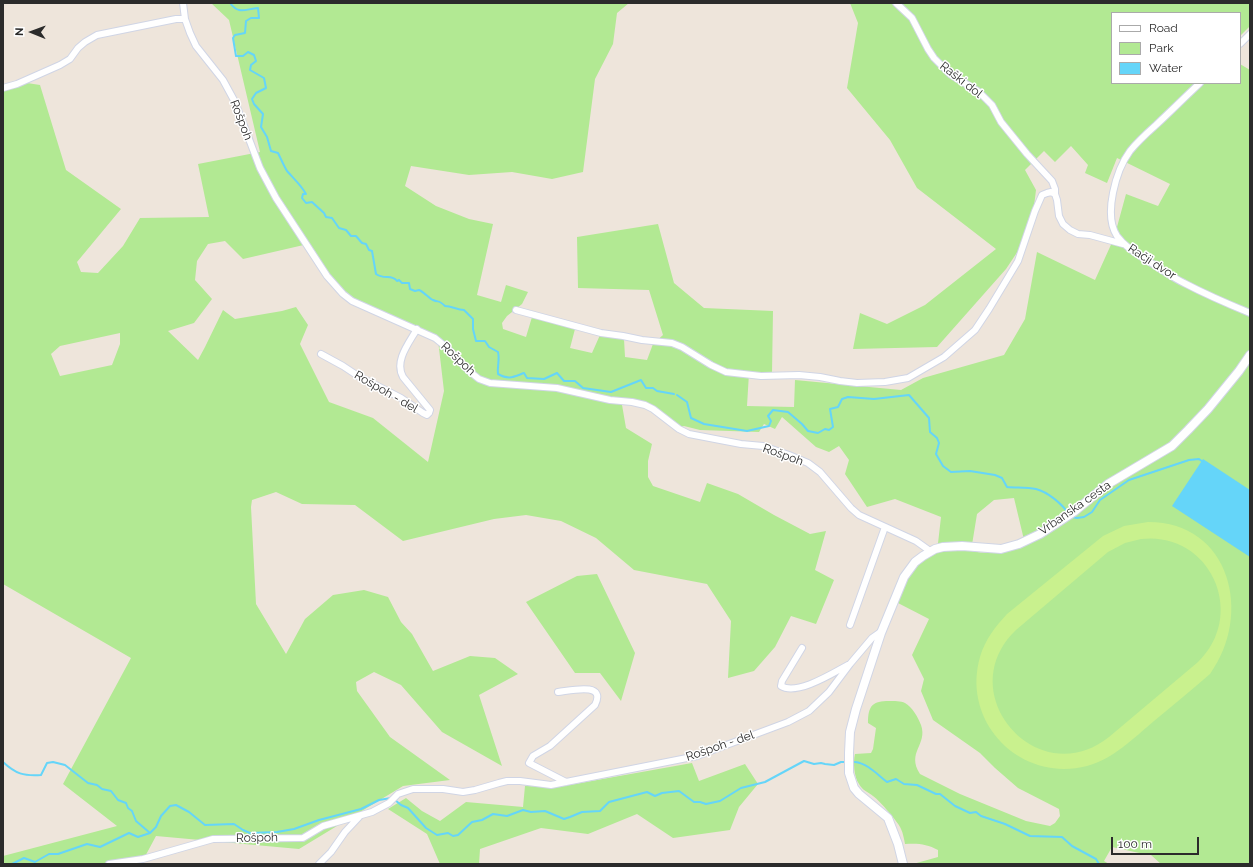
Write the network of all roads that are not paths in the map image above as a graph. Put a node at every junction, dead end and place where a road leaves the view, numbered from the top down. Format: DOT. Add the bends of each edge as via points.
graph roads {
  1 [pos="183,3"];
  2 [pos="896,3"];
  3 [pos="185,19"];
  4 [pos="1250,34"];
  5 [pos="1241,43"];
  6 [pos="1199,84"];
  7 [pos="3,88"];
  8 [pos="1055,194"];
  9 [pos="1123,244"];
  10 [pos="516,310"];
  11 [pos="1250,314"];
  12 [pos="417,329"];
  13 [pos="321,354"];
  14 [pos="1250,355"];
  15 [pos="885,527"];
  16 [pos="930,551"];
  17 [pos="850,625"];
  18 [pos="882,631"];
  19 [pos="802,648"];
  20 [pos="850,664"];
  21 [pos="558,692"];
  22 [pos="566,782"];
  23 [pos="398,794"];
  24 [pos="358,816"];
  25 [pos="109,864"];
  26 [pos="319,864"];
  27 [pos="903,864"];
  1 -- 3 [label="street, Rošpoh"];
  2 -- 8 [label="street, Raški dol" via="912,18 934,58 950,74 979,92 992,105 1001,122 1052,181 1056,189"];
  3 -- 7 [label="street" via="97,35 85,42 60,66"];
  3 -- 12 [label="street, Rošpoh" via="196,46 223,80 235,102 246,133 276,198 327,276 352,301"];
  4 -- 5 [label="street"];
  6 -- 9 [label="street, Račji dvor" via="1131,150 1122,162 1114,188 1112,218 1114,228"];
  8 -- 9 [label="street, Raški dol" via="1063,224 1070,230"];
  8 -- 10 [label="street" via="1051,192 1042,195 1018,261 975,330 944,357 908,378 857,383 800,375 761,376 726,372 672,343 601,333"];
  9 -- 11 [label="street, Račji dvor" via="1183,283"];
  12 -- 13 [label="street, Rošpoh - del" via="402,355 399,367 403,377 430,410 427,414"];
  12 -- 15 [label="street, Rošpoh" via="435,338 469,371 490,383 557,388 645,405 689,434 764,446 797,458 820,472 859,515"];
  14 -- 16 [label="street, Vrbanska cesta" via="1208,409 1172,446 1108,484 1075,511 1040,534 1001,549 962,546 940,547"];
  15 -- 16 [label="street, Rošpoh" via="916,541"];
  15 -- 17 [label="street"];
  16 -- 18 [label="street, Vrbanska cesta" via="915,562 904,577"];
  18 -- 20 [label="street, Rošpoh - del" via="872,638"];
  18 -- 27 [label="street, Vrbanska cesta" via="850,732 849,769 854,788 888,818"];
  19 -- 20 [label="street, Rošpoh - del" via="782,681 781,686 784,688 802,686"];
  20 -- 22 [label="street, Rošpoh - del" via="829,692 809,711 788,722 697,756"];
  21 -- 22 [label="street" via="593,690 597,699 595,705 554,743 533,756 529,763"];
  22 -- 23 [label="street, Rošpoh - del" via="551,784 507,781 463,792 425,788"];
  23 -- 24 [label="street, Rošpoh" via="389,803"];
  24 -- 25 [label="street, Rošpoh" via="323,826 303,838 213,839 143,859"];
  24 -- 26 [label="street"];
}
